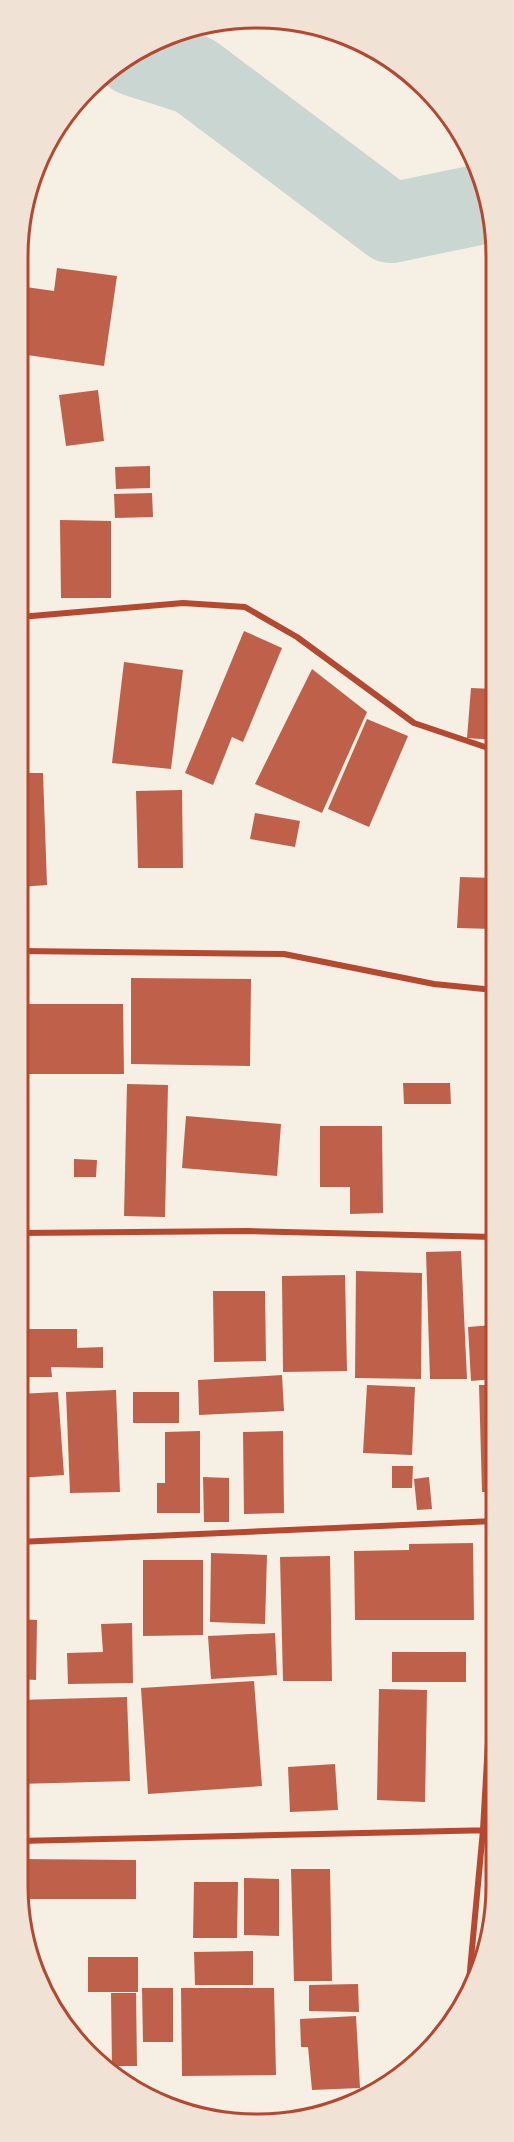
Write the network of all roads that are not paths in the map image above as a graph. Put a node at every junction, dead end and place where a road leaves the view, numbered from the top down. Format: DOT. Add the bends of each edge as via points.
graph roads {
  1 [pos="28,616"];
  2 [pos="486,747"];
  3 [pos="28,951"];
  4 [pos="486,989"];
  5 [pos="28,1233"];
  6 [pos="486,1237"];
  7 [pos="486,1521"];
  8 [pos="28,1542"];
  9 [pos="486,1777"];
  10 [pos="483,1830"];
  11 [pos="28,1841"];
  12 [pos="470,1965"];
  1 -- 2 [label="street" via="183,603 245,607 297,637 414,723"];
  3 -- 4 [label="street" via="284,954 434,984"];
  5 -- 6 [label="street" via="248,1231"];
  7 -- 8 [label="street"];
  9 -- 10 [label="street"];
  10 -- 11 [label="street"];
  10 -- 12 [label="street"];
}
